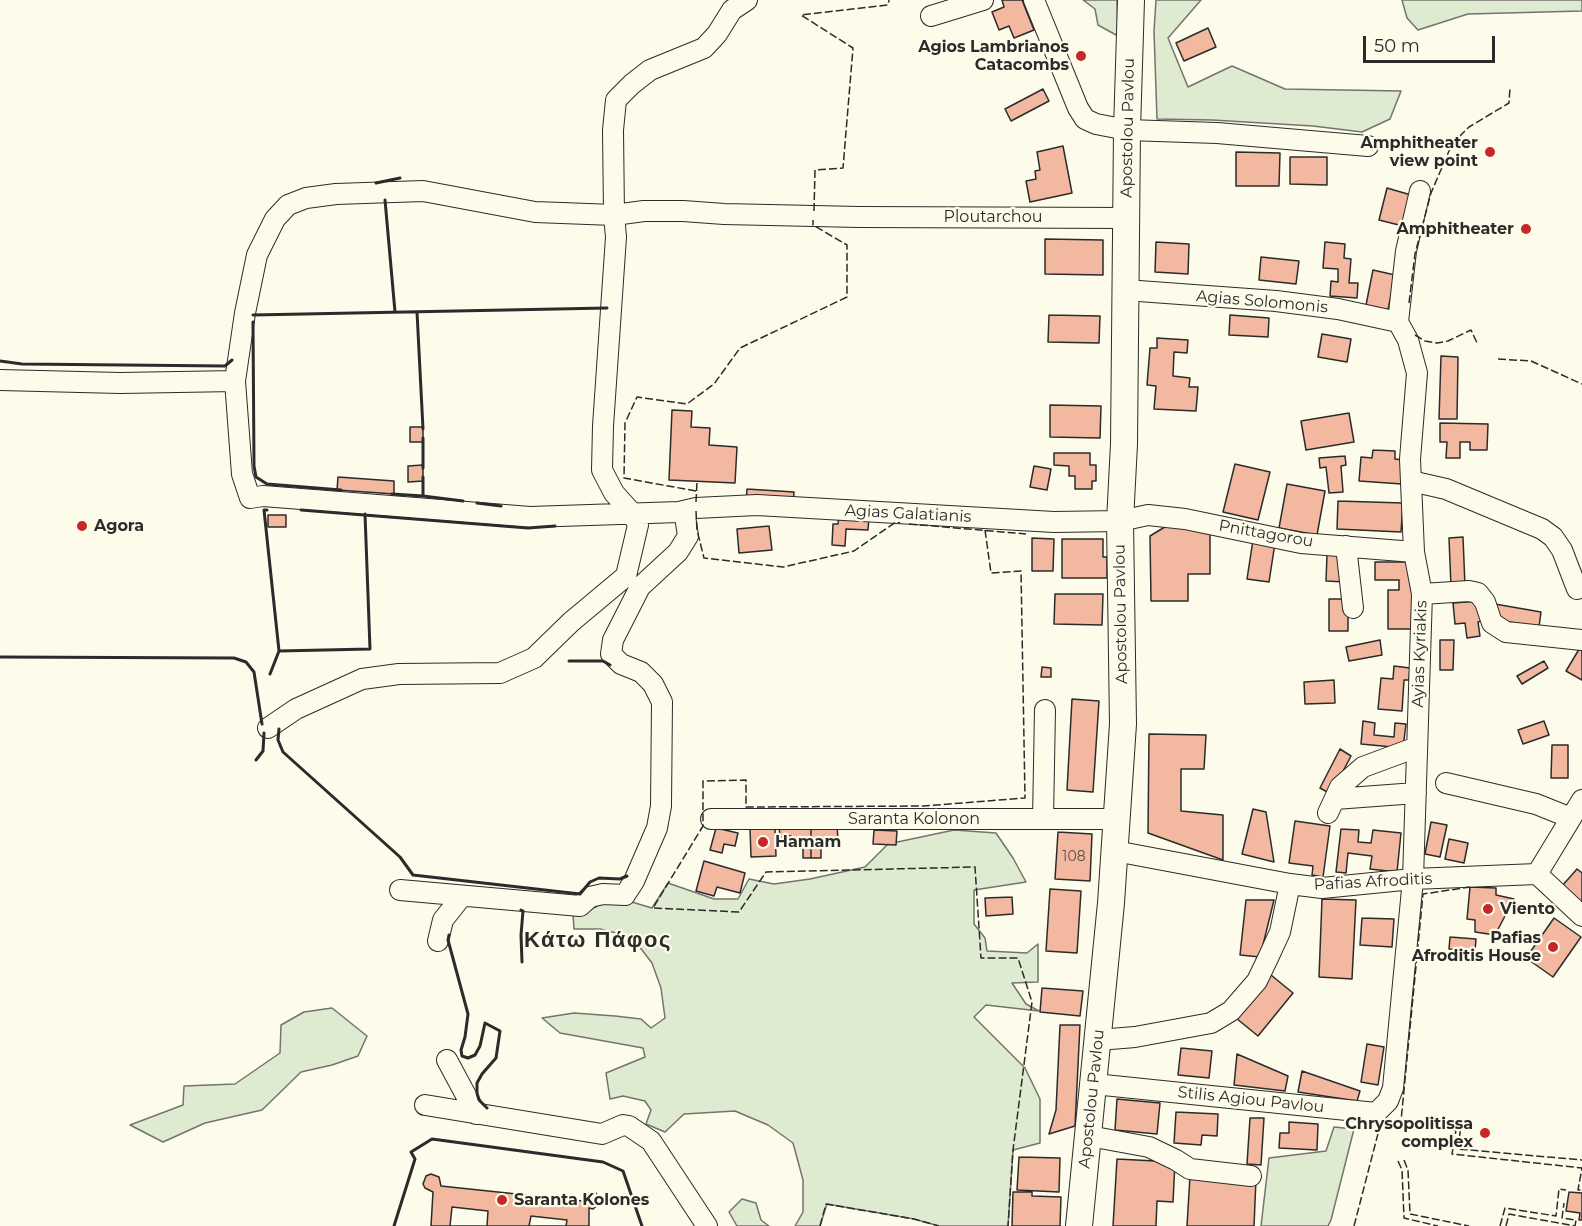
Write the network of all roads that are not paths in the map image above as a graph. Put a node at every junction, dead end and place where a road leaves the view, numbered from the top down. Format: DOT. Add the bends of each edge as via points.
graph roads {
  1 [pos="747,0"];
  2 [pos="983,0"];
  3 [pos="1034,0"];
  4 [pos="1131,0"];
  5 [pos="931,16"];
  6 [pos="1127,130"];
  7 [pos="1368,146"];
  8 [pos="1420,191"];
  9 [pos="614,215"];
  10 [pos="1126,218"];
  11 [pos="1125,290"];
  12 [pos="1398,322"];
  13 [pos="0,380"];
  14 [pos="235,381"];
  15 [pos="1411,481"];
  16 [pos="687,510"];
  17 [pos="632,513"];
  18 [pos="1120,521"];
  19 [pos="1346,546"];
  20 [pos="1414,552"];
  21 [pos="1577,589"];
  22 [pos="1422,594"];
  23 [pos="1353,608"];
  24 [pos="1582,640"];
  25 [pos="1045,710"];
  26 [pos="268,728"];
  27 [pos="1417,747"];
  28 [pos="1446,783"];
  29 [pos="1416,793"];
  30 [pos="1582,800"];
  31 [pos="1571,818"];
  32 [pos="711,819"];
  33 [pos="1043,819"];
  34 [pos="1118,819"];
  35 [pos="1115,851"];
  36 [pos="1537,874"];
  37 [pos="1413,879"];
  38 [pos="1290,884"];
  39 [pos="400,890"];
  40 [pos="462,896"];
  41 [pos="1582,916"];
  42 [pos="438,941"];
  43 [pos="1098,1040"];
  44 [pos="447,1060"];
  45 [pos="1094,1084"];
  46 [pos="1393,1088"];
  47 [pos="425,1105"];
  48 [pos="476,1114"];
  49 [pos="1089,1136"];
  50 [pos="1251,1176"];
  51 [pos="707,1226"];
  52 [pos="1079,1226"];
  1 -- 9 [label="street" via="732,10 704,48 650,70 616,100"];
  2 -- 5 [label="street"];
  3 -- 6 [label="street" via="1085,118"];
  4 -- 6 [label="main road, Apostolou Pavlou"];
  6 -- 7 [label="street"];
  6 -- 10 [label="main road, Apostolou Pavlou"];
  8 -- 12 [label="street" via="1406,251"];
  9 -- 10 [label="street, Ploutarchou" via="683,211 859,217"];
  9 -- 14 [label="street, Ploutarchou" via="535,212 423,191 336,194 288,205 275,219 257,255"];
  9 -- 17 [label="street" via="616,237 602,470 614,493"];
  10 -- 11 [label="main road, Apostolou Pavlou"];
  11 -- 12 [label="street, Agias Solomonis" via="1276,301"];
  11 -- 18 [label="main road, Apostolou Pavlou"];
  12 -- 15 [label="street, Ayias Kyriakis" via="1411,347 1417,373"];
  13 -- 14 [label="street"];
  14 -- 17 [label="street, Agias Galatianis" via="242,474 250,498 530,518"];
  15 -- 20 [label="street, Ayias Kyriakis"];
  15 -- 21 [label="street" via="1446,489 1542,529 1562,550"];
  16 -- 17 [label="street, Agias Galatianis"];
  16 -- 18 [label="street, Agias Galatianis" via="757,505 1054,522"];
  16 -- 40 [label="street" via="684,516 688,536 678,552 640,586 613,640 611,654 647,678 662,702 662,806 657,828 634,881 625,895 590,897 580,906"];
  17 -- 26 [label="street" via="638,525 626,576 534,658 500,673 399,674 362,679 296,709"];
  18 -- 19 [label="street, Pnittagorou" via="1148,515 1185,519 1301,543"];
  18 -- 34 [label="main road, Apostolou Pavlou" via="1124,724"];
  19 -- 20 [label="street, Pnittagorou"];
  19 -- 23 [label="street"];
  20 -- 22 [label="street, Ayias Kyriakis"];
  22 -- 24 [label="street" via="1478,593 1492,623 1502,630"];
  22 -- 27 [label="street, Ayias Kyriakis"];
  25 -- 33 [label="street"];
  27 -- 29 [label="street, Ayias Kyriakis"];
  27 -- 29 [label="street" via="1363,767 1340,787 1331,806"];
  28 -- 31 [label="street" via="1536,804"];
  29 -- 37 [label="street, Ayias Kyriakis"];
  30 -- 31 [label="street"];
  31 -- 36 [label="street"];
  32 -- 33 [label="street, Saranta Kolonon"];
  33 -- 34 [label="street, Saranta Kolonon"];
  34 -- 35 [label="main road, Apostolou Pavlou"];
  35 -- 38 [label="street, Pafias Afroditis"];
  35 -- 43 [label="main road, Apostolou Pavlou" via="1110,1004"];
  36 -- 37 [label="street, Pafias Afroditis"];
  36 -- 41 [label="street"];
  37 -- 38 [label="street, Pafias Afroditis" via="1322,888"];
  37 -- 46 [label="street, Ayias Kyriakis"];
  38 -- 43 [label="street" via="1280,932 1257,981 1232,1011 1211,1023"];
  39 -- 40 [label="street"];
  40 -- 42 [label="street" via="442,920"];
  43 -- 45 [label="main road, Apostolou Pavlou"];
  44 -- 48 [label="street"];
  45 -- 46 [label="street, Stilis Agiou Pavlou" via="1376,1113 1388,1101"];
  45 -- 49 [label="main road, Apostolou Pavlou"];
  47 -- 48 [label="street"];
  48 -- 51 [label="street" via="602,1134 629,1126 651,1141"];
  49 -- 50 [label="street" via="1149,1147 1190,1169"];
  49 -- 52 [label="main road, Apostolou Pavlou"];
}
